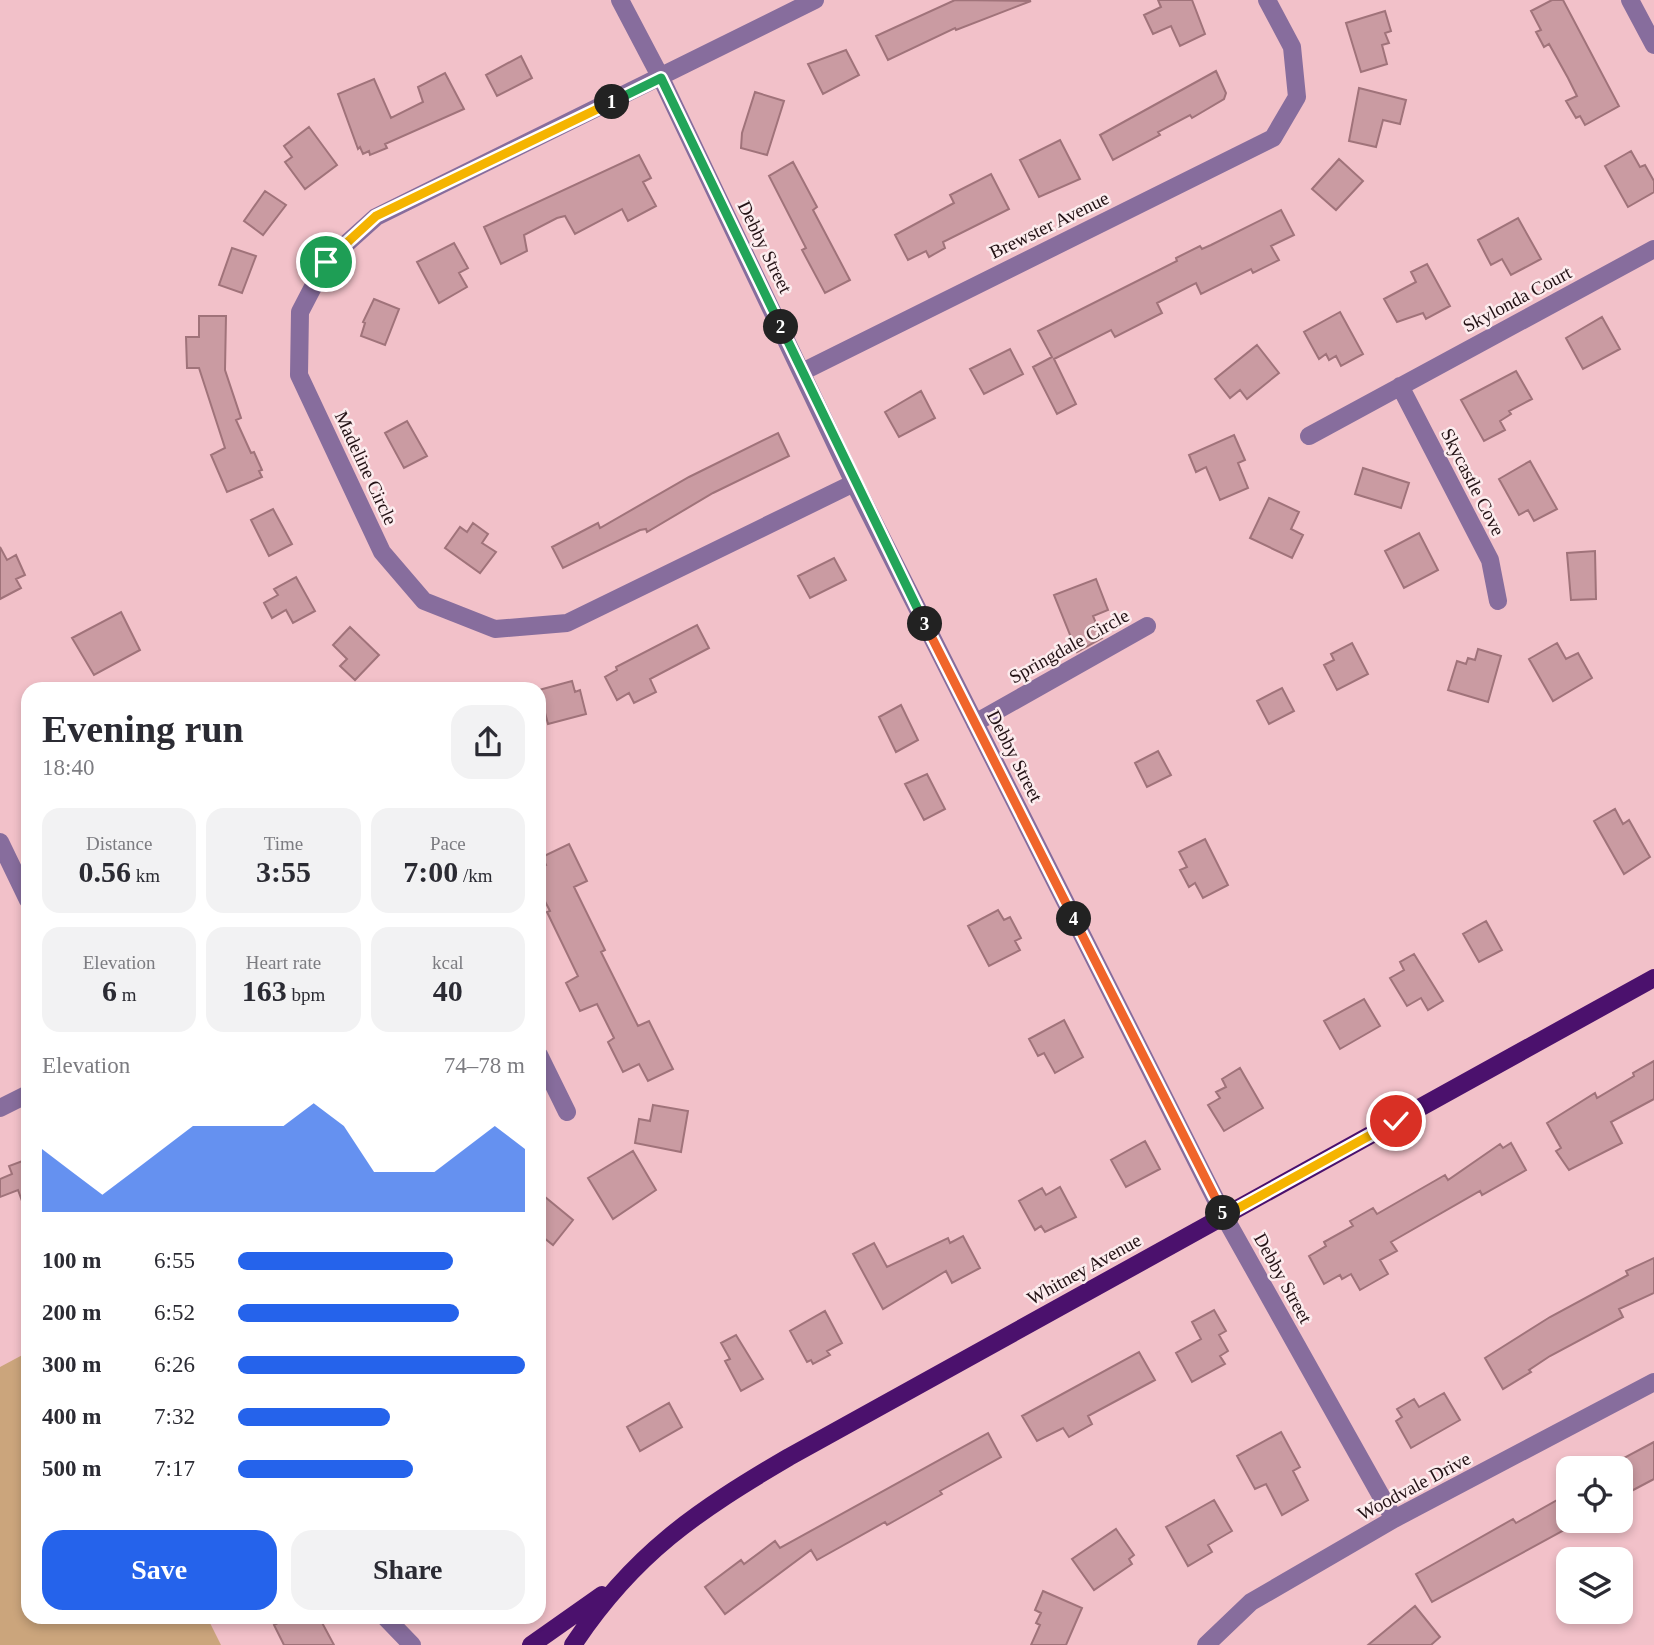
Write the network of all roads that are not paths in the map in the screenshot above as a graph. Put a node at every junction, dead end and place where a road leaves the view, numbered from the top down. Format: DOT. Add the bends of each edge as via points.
graph roads {
  1 [pos="620,0"];
  2 [pos="815,0"];
  3 [pos="1267,0"];
  4 [pos="1630,0"];
  5 [pos="1654,44"];
  6 [pos="661,78"];
  7 [pos="1654,249"];
  8 [pos="802,372"];
  9 [pos="1400,386"];
  10 [pos="1309,436"];
  11 [pos="854,483"];
  12 [pos="1498,601"];
  13 [pos="1147,626"];
  14 [pos="975,723"];
  15 [pos="0,842"];
  16 [pos="21,886"];
  17 [pos="1654,978"];
  18 [pos="546,1069"];
  19 [pos="21,1098"];
  20 [pos="0,1108"];
  21 [pos="567,1112"];
  22 [pos="1224,1216"];
  23 [pos="1654,1382"];
  24 [pos="1394,1519"];
  25 [pos="622,1581"];
  26 [pos="392,1624"];
  27 [pos="412,1645"];
  28 [pos="531,1645"];
  29 [pos="572,1645"];
  30 [pos="1206,1645"];
  1 -- 6 [label="street, Debby Street"];
  2 -- 6 [label="street, Madeline Circle"];
  3 -- 8 [label="street, Brewster Avenue" via="1292,47 1297,97 1273,138"];
  4 -- 5 [label="street"];
  6 -- 8 [label="street, Debby Street"];
  6 -- 11 [label="street, Madeline Circle" via="376,216 326,262 300,312 299,375 382,552 424,601 495,629 567,623"];
  7 -- 9 [label="street, Skylonda Court"];
  8 -- 11 [label="street, Debby Street"];
  9 -- 10 [label="street, Skylonda Court"];
  9 -- 12 [label="street, Skycastle Cove" via="1490,560"];
  11 -- 14 [label="street, Debby Street"];
  13 -- 14 [label="street, Springdale Circle"];
  14 -- 22 [label="street, Debby Street"];
  15 -- 16 [label="street"];
  17 -- 22 [label="main road, Whitney Avenue"];
  18 -- 21 [label="street"];
  19 -- 20 [label="street"];
  22 -- 24 [label="street, Debby Street"];
  22 -- 25 [label="main road, Whitney Avenue" via="708,1505"];
  23 -- 24 [label="street, Woodvale Drive"];
  24 -- 30 [label="street, Woodvale Drive" via="1251,1602"];
  25 -- 28 [label="main road"];
  25 -- 29 [label="main road, Whitney Avenue"];
  26 -- 27 [label="street"];
}
